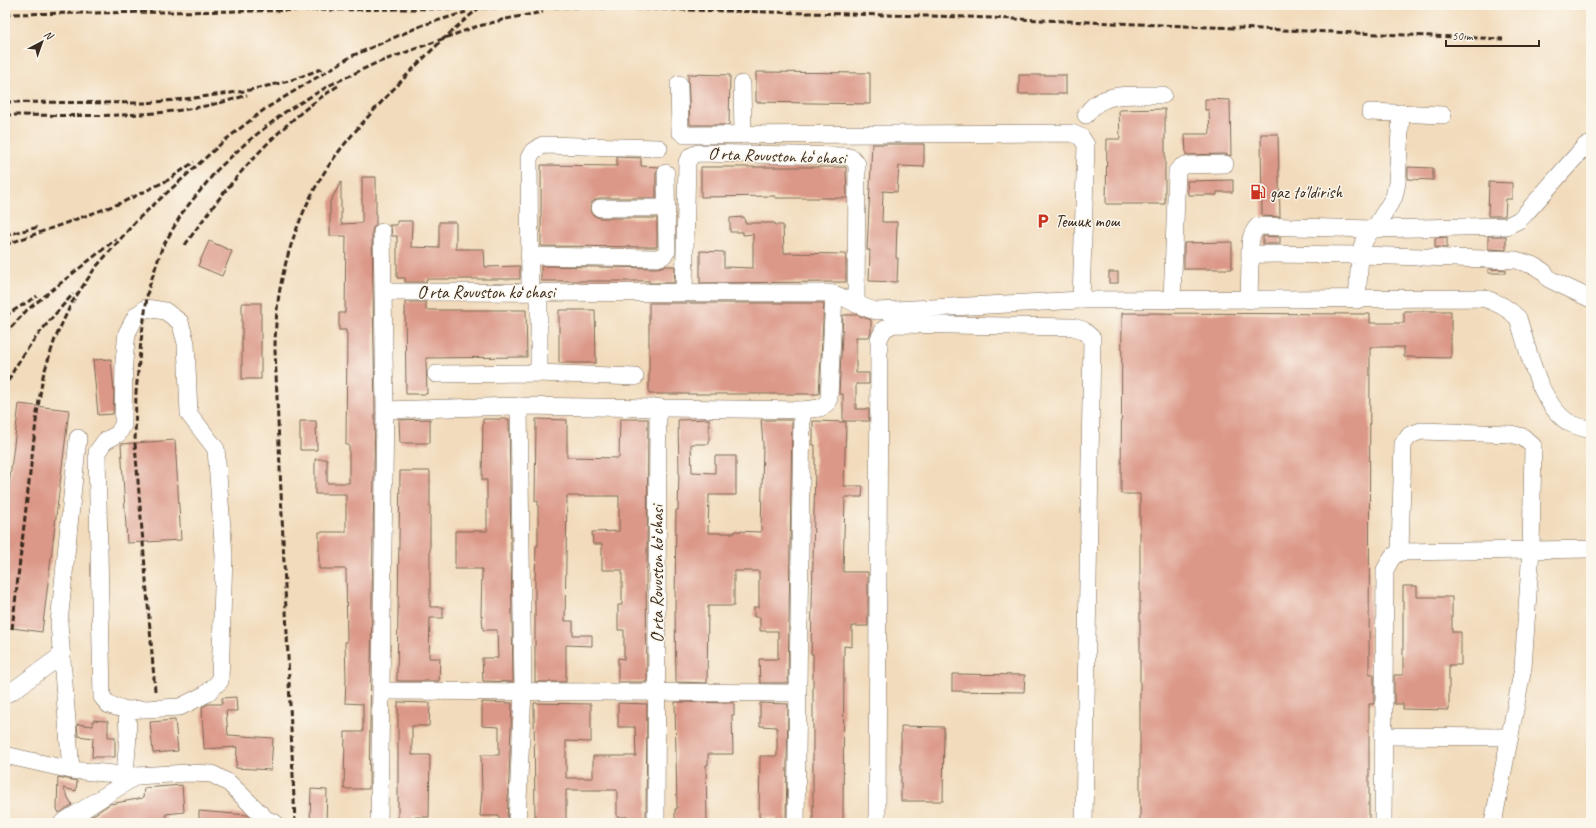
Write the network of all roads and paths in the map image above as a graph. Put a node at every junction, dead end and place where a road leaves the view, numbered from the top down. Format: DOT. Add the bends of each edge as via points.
graph roads {
  1 [pos="680,84"];
  2 [pos="742,84"];
  3 [pos="1163,95"];
  4 [pos="1370,112"];
  5 [pos="1401,113"];
  6 [pos="1086,115"];
  7 [pos="1443,115"];
  8 [pos="743,135"];
  9 [pos="1591,145"];
  10 [pos="659,148"];
  11 [pos="1225,164"];
  12 [pos="666,173"];
  13 [pos="600,208"];
  14 [pos="667,208"];
  15 [pos="1374,229"];
  16 [pos="382,232"];
  17 [pos="1360,255"];
  18 [pos="529,256"];
  19 [pos="1250,262"];
  20 [pos="384,292"];
  21 [pos="534,292"];
  22 [pos="684,293"];
  23 [pos="834,294"];
  24 [pos="1591,299"];
  25 [pos="1081,300"];
  26 [pos="1172,300"];
  27 [pos="1249,300"];
  28 [pos="1357,300"];
  29 [pos="856,304"];
  30 [pos="539,373"];
  31 [pos="436,374"];
  32 [pos="635,377"];
  33 [pos="519,406"];
  34 [pos="658,407"];
  35 [pos="385,410"];
  36 [pos="802,410"];
  37 [pos="1591,430"];
  38 [pos="78,438"];
  39 [pos="1531,549"];
  40 [pos="1591,549"];
  41 [pos="1400,552"];
  42 [pos="62,655"];
  43 [pos="382,691"];
  44 [pos="523,691"];
  45 [pos="657,692"];
  46 [pos="797,693"];
  47 [pos="5,694"];
  48 [pos="127,710"];
  49 [pos="1383,736"];
  50 [pos="1510,737"];
  51 [pos="5,755"];
  52 [pos="71,770"];
  53 [pos="131,776"];
  54 [pos="270,822"];
  55 [pos="62,823"];
  56 [pos="379,823"];
  57 [pos="517,823"];
  58 [pos="656,823"];
  59 [pos="796,823"];
  60 [pos="877,823"];
  61 [pos="1084,823"];
  62 [pos="1383,823"];
  63 [pos="1493,823"];
  1 -- 8 [label="street" via="680,132 685,135"];
  2 -- 8 [label="street"];
  3 -- 6 [label="street" via="1110,96 1098,101"];
  4 -- 5 [label="street"];
  5 -- 7 [label="street"];
  5 -- 15 [label="street" via="1394,197"];
  8 -- 25 [label="street" via="1071,133 1081,137 1086,145"];
  9 -- 15 [label="street" via="1585,146 1526,214 1507,226"];
  10 -- 18 [label="street" via="543,145 533,152 529,158"];
  11 -- 26 [label="street" via="1185,165 1177,172"];
  12 -- 14 [label="street"];
  13 -- 14 [label="street"];
  14 -- 18 [label="street" via="667,251 663,256"];
  15 -- 17 [label="street" via="1367,235"];
  15 -- 19 [label="street" via="1258,226 1251,236"];
  16 -- 20 [label="street"];
  17 -- 19 [label="street" via="1259,254 1253,256"];
  17 -- 24 [label="street" via="1516,260 1535,266 1549,279"];
  17 -- 28 [label="street"];
  18 -- 21 [label="street"];
  19 -- 27 [label="street"];
  20 -- 21 [label="street, Oʻrta Rovuston koʻchasi"];
  20 -- 35 [label="street"];
  21 -- 22 [label="street, Oʻrta Rovuston koʻchasi"];
  21 -- 30 [label="street"];
  22 -- 23 [label="street, Oʻrta Rovuston koʻchasi"];
  22 -- 29 [label="street, Oʻrta Rovuston koʻchasi" via="687,162 691,156 698,153 846,156 857,164"];
  23 -- 29 [label="street, Oʻrta Rovuston koʻchasi"];
  23 -- 36 [label="street" via="827,403 820,408"];
  25 -- 26 [label="street"];
  25 -- 29 [label="street" via="877,311"];
  26 -- 27 [label="street"];
  27 -- 28 [label="street"];
  28 -- 37 [label="street" via="1483,298 1498,302 1518,318 1543,393 1552,408 1566,421"];
  30 -- 31 [label="street"];
  30 -- 32 [label="street"];
  33 -- 34 [label="street"];
  33 -- 35 [label="street"];
  33 -- 44 [label="street"];
  34 -- 36 [label="street"];
  34 -- 45 [label="street, Oʻrta Rovuston koʻchasi"];
  35 -- 43 [label="street"];
  36 -- 46 [label="street"];
  38 -- 42 [label="street" via="59,623"];
  39 -- 40 [label="street"];
  39 -- 41 [label="street"];
  39 -- 41 [label="street" via="1533,446 1523,437 1511,434 1421,431 1410,435 1403,444"];
  39 -- 50 [label="street" via="1523,668"];
  41 -- 49 [label="street" via="1392,557 1384,570"];
  42 -- 47 [label="street"];
  42 -- 52 [label="street"];
  43 -- 44 [label="street"];
  43 -- 56 [label="street"];
  44 -- 45 [label="street"];
  44 -- 57 [label="street"];
  45 -- 46 [label="street"];
  45 -- 58 [label="street, Oʻrta Rovuston koʻchasi"];
  46 -- 59 [label="street"];
  48 -- 48 [label="street" via="180,707 206,694 220,681 224,555 216,449 189,414 186,343 180,322 165,311 146,308 136,316 127,333 123,425 118,434 106,440 97,452 102,697 109,705"];
  48 -- 53 [label="street"];
  49 -- 50 [label="street"];
  49 -- 62 [label="street"];
  50 -- 63 [label="street"];
  51 -- 52 [label="street"];
  52 -- 53 [label="street"];
  53 -- 54 [label="street" via="212,774 229,783"];
  53 -- 55 [label="street"];
  60 -- 61 [label="street" via="879,339 884,329 894,324 1073,327 1083,330 1092,338"];
}
